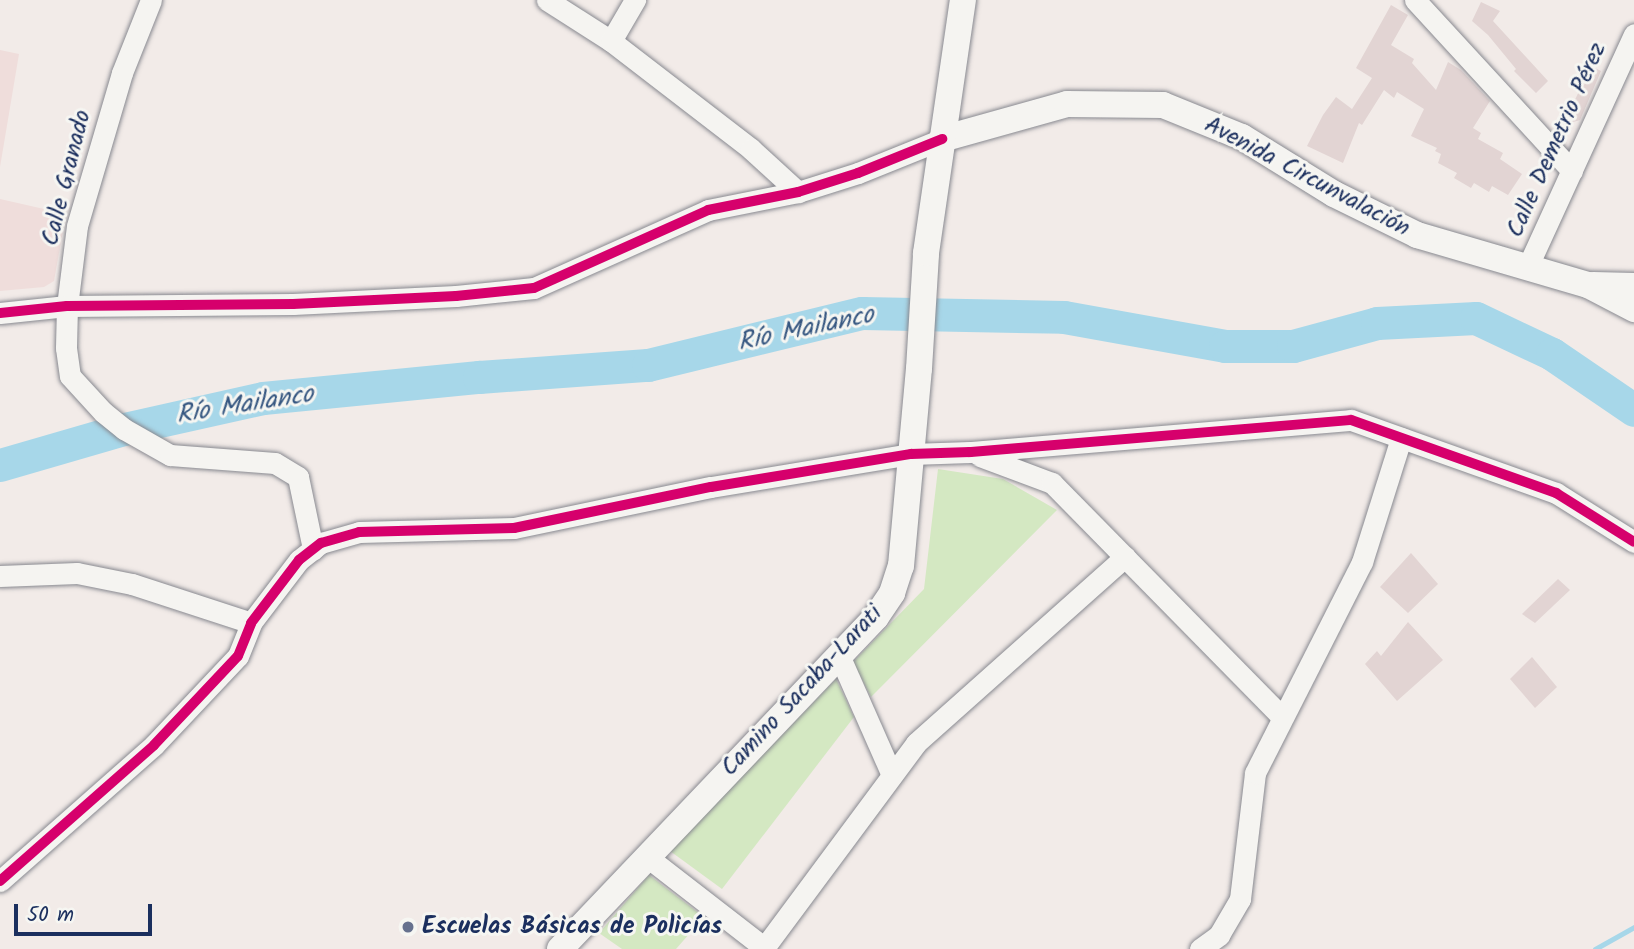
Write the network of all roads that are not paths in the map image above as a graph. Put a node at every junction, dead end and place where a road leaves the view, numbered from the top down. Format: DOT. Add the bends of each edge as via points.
graph roads {
  1 [pos="151,0"];
  2 [pos="547,0"];
  3 [pos="635,0"];
  4 [pos="963,0"];
  5 [pos="1415,0"];
  6 [pos="1634,34"];
  7 [pos="611,41"];
  8 [pos="942,139"];
  9 [pos="1572,171"];
  10 [pos="798,192"];
  11 [pos="1527,268"];
  12 [pos="1588,285"];
  13 [pos="1634,286"];
  14 [pos="67,306"];
  15 [pos="1634,309"];
  16 [pos="0,313"];
  17 [pos="1401,438"];
  18 [pos="970,452"];
  19 [pos="911,454"];
  20 [pos="1634,542"];
  21 [pos="313,549"];
  22 [pos="1125,557"];
  23 [pos="0,576"];
  24 [pos="251,623"];
  25 [pos="839,655"];
  26 [pos="1281,716"];
  27 [pos="892,775"];
  28 [pos="646,856"];
  29 [pos="0,881"];
  30 [pos="765,948"];
  31 [pos="560,949"];
  32 [pos="1200,949"];
  1 -- 14 [label="street, Calle Granado" via="122,73 77,226"];
  2 -- 7 [label="street"];
  3 -- 7 [label="street"];
  4 -- 8 [label="main road, Camino Sacaba-Larati"];
  5 -- 9 [label="street"];
  6 -- 9 [label="street, Calle Demetrio Pérez"];
  7 -- 10 [label="street" via="751,149"];
  8 -- 10 [label="street"];
  8 -- 11 [label="main road, Avenida Circunvalación" via="1067,104 1163,106 1242,137 1334,194 1417,235"];
  8 -- 19 [label="main road, Camino Sacaba-Larati" via="926,253"];
  9 -- 11 [label="street, Calle Demetrio Pérez"];
  10 -- 14 [label="street" via="708,210 534,288 293,304"];
  11 -- 12 [label="main road, Avenida Circunvalación"];
  12 -- 13 [label="main road, Avenida Circunvalación"];
  12 -- 15 [label="main road, Avenida Circunvalación"];
  14 -- 16 [label="street"];
  14 -- 21 [label="street, Calle Granado" via="70,376 103,412 170,455 275,463 298,477"];
  17 -- 18 [label="street" via="1351,420"];
  17 -- 20 [label="street" via="1556,493"];
  17 -- 26 [label="street" via="1362,562"];
  18 -- 19 [label="street"];
  18 -- 22 [label="street" via="1052,483"];
  19 -- 21 [label="street" via="711,486 514,528 359,532"];
  19 -- 25 [label="main road, Camino Sacaba-Larati" via="901,566 892,593"];
  21 -- 24 [label="street" via="299,560"];
  22 -- 26 [label="street"];
  22 -- 27 [label="street" via="916,744"];
  23 -- 24 [label="street" via="77,573 132,584"];
  24 -- 29 [label="street" via="238,656 153,745"];
  25 -- 27 [label="street"];
  25 -- 28 [label="main road, Camino Sacaba-Larati"];
  26 -- 32 [label="street" via="1255,773 1240,899 1219,935"];
  27 -- 30 [label="street"];
  28 -- 30 [label="street"];
  28 -- 31 [label="main road, Camino Sacaba-Larati"];
}
